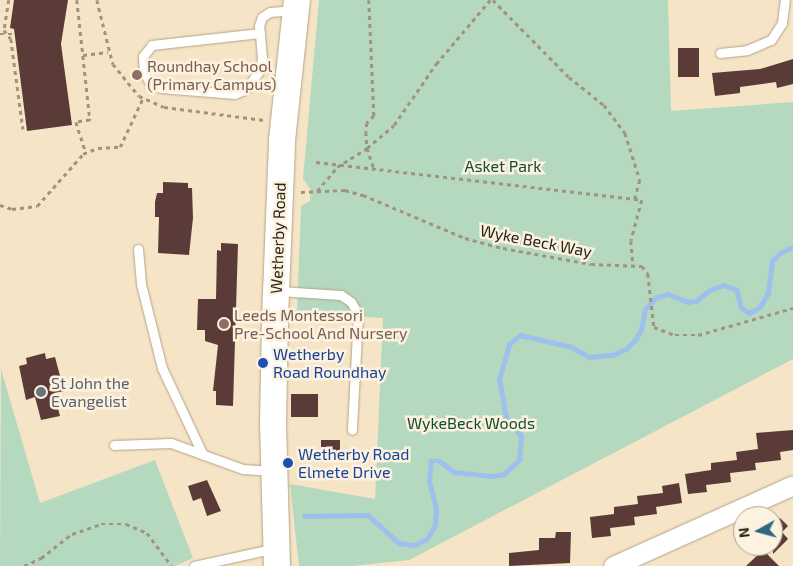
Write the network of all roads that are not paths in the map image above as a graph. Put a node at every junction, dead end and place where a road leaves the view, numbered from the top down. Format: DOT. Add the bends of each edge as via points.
graph roads {
  1 [pos="785,0"];
  2 [pos="297,5"];
  3 [pos="260,32"];
  4 [pos="720,53"];
  5 [pos="138,249"];
  6 [pos="276,291"];
  7 [pos="352,430"];
  8 [pos="114,446"];
  9 [pos="203,455"];
  10 [pos="276,471"];
  11 [pos="793,485"];
  12 [pos="276,557"];
  13 [pos="194,566"];
  14 [pos="613,566"];
  1 -- 4 [label="lane" via="782,23 771,40 747,50"];
  2 -- 3 [label="lane" via="266,14 260,22"];
  2 -- 6 [label="street, Wetherby Road" via="282,140"];
  3 -- 3 [label="lane" via="260,70 246,89 222,95 161,88 150,83 144,73 142,62 152,45"];
  5 -- 9 [label="lane" via="141,284 162,368"];
  6 -- 7 [label="lane" via="340,295 352,302 358,314"];
  6 -- 10 [label="street, Wetherby Road"];
  8 -- 9 [label="lane" via="171,443"];
  9 -- 10 [label="lane" via="243,469"];
  10 -- 12 [label="street, Wetherby Road"];
  11 -- 14 [label="street"];
  12 -- 13 [label="lane"];
}
